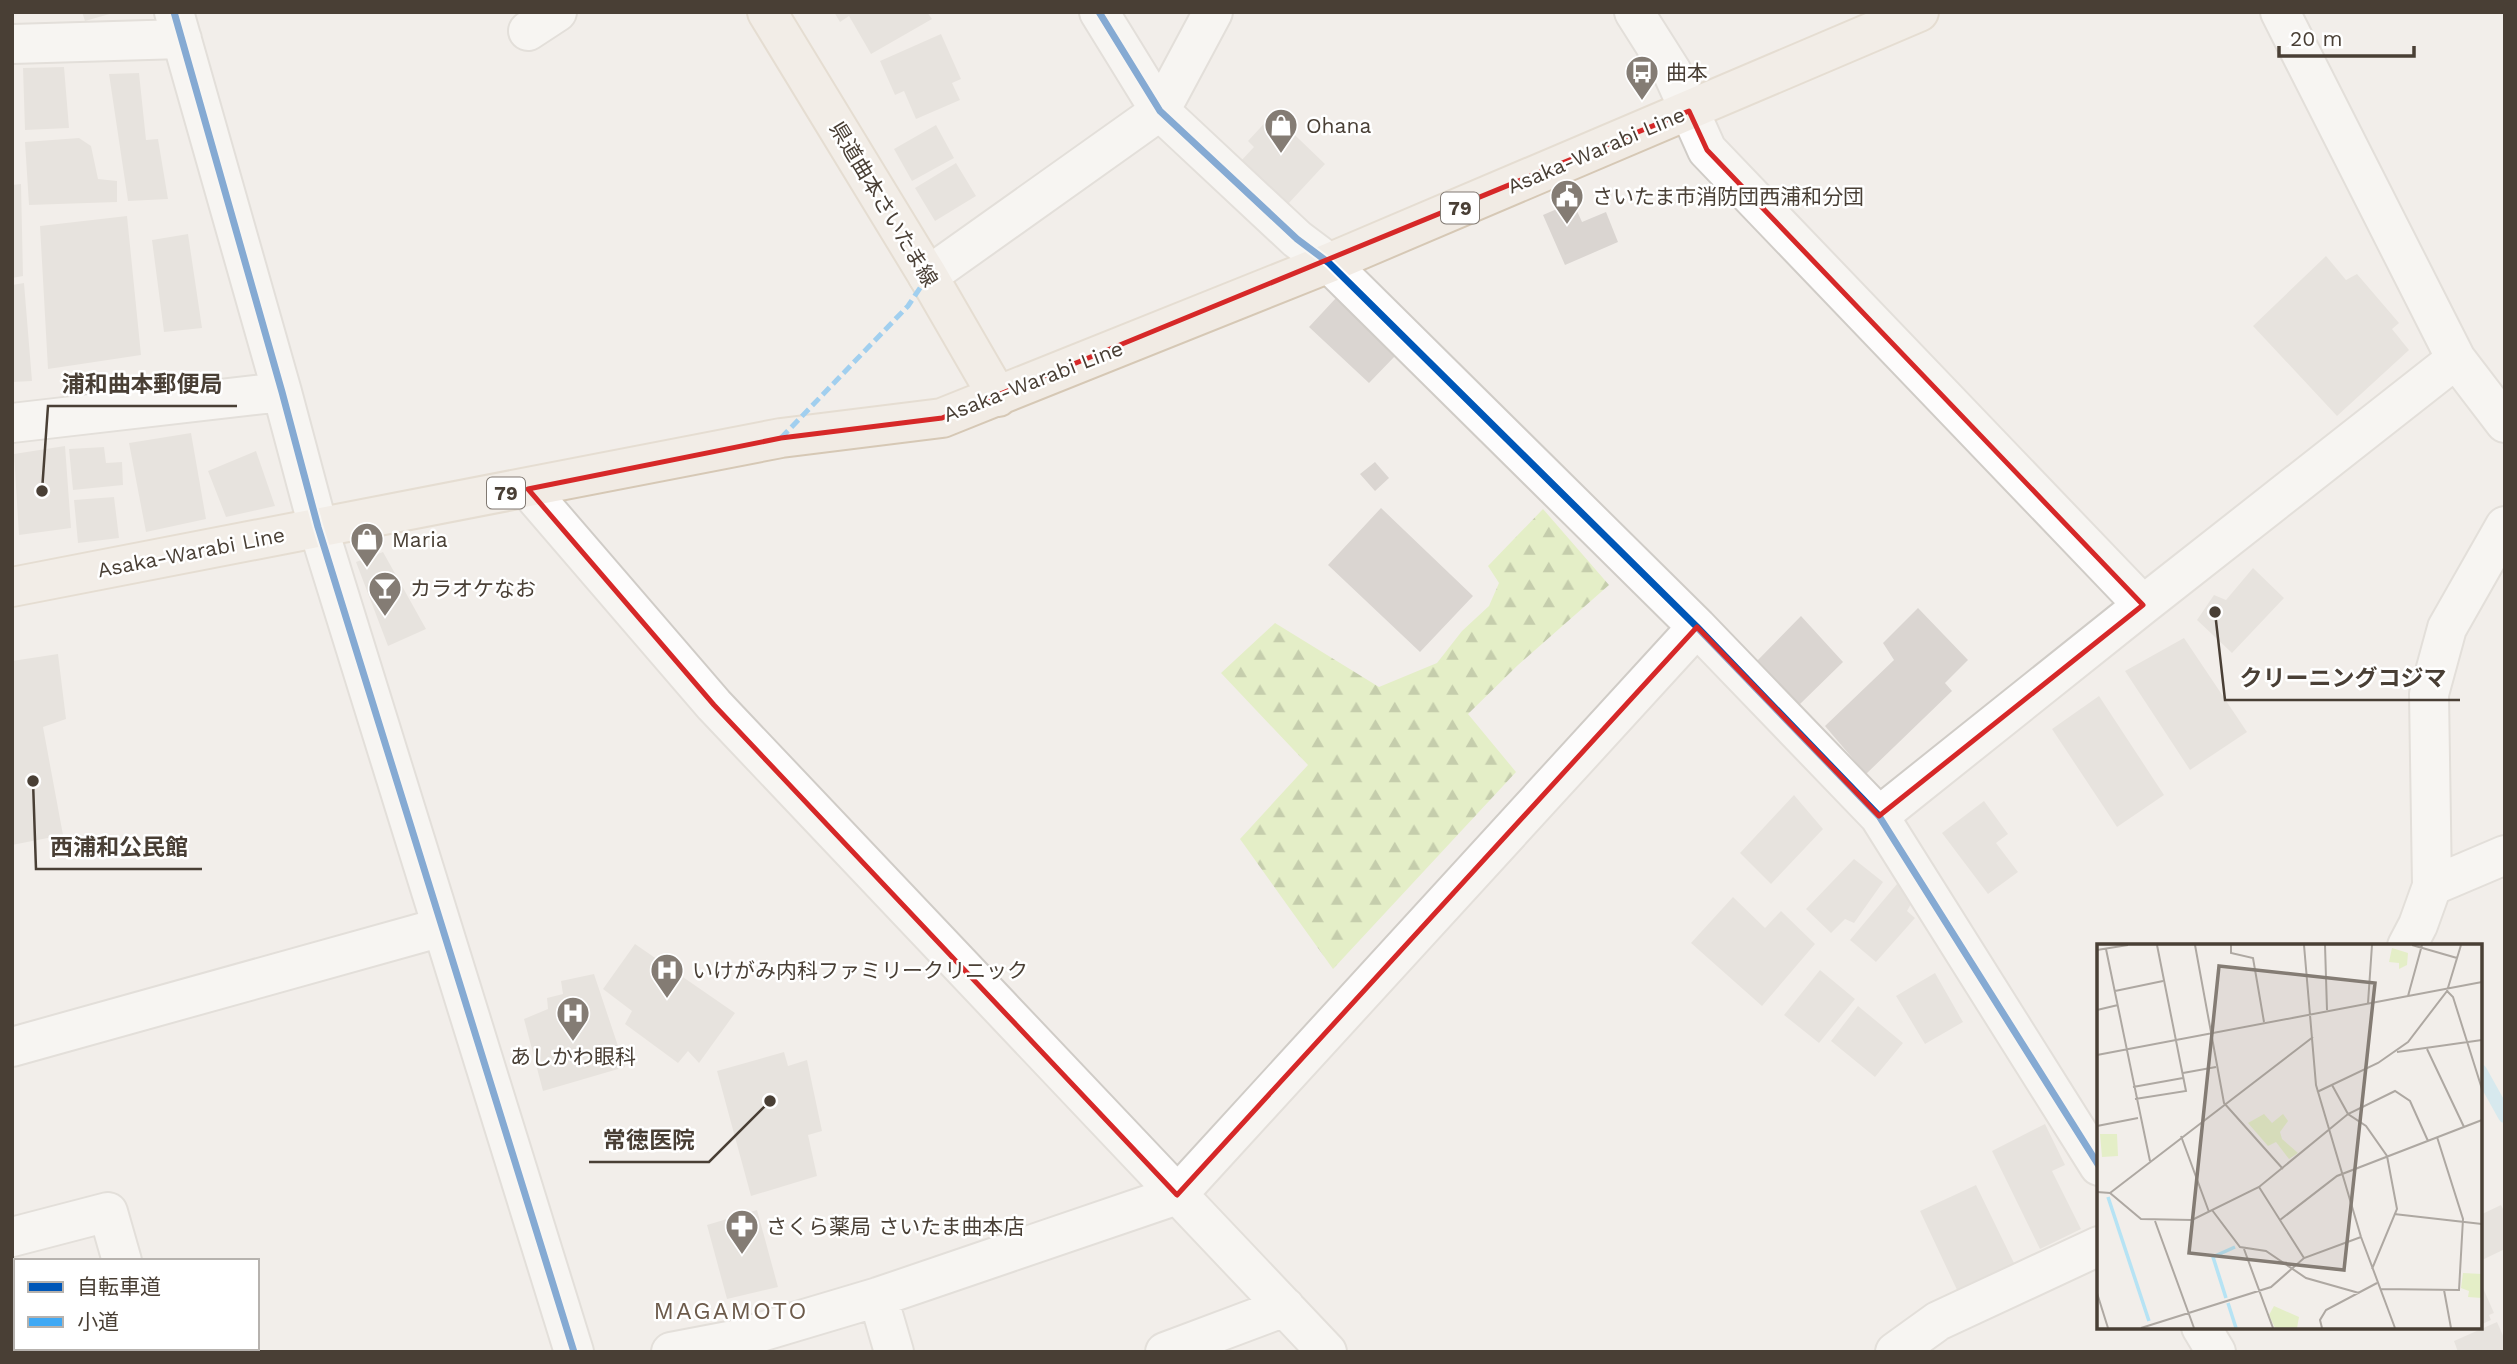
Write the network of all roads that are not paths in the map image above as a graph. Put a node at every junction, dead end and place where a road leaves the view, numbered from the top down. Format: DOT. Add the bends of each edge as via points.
graph roads {
  1 [pos="767,12"];
  2 [pos="1099,12"];
  3 [pos="1213,12"];
  4 [pos="1634,12"];
  5 [pos="1919,12"];
  6 [pos="2280,12"];
  7 [pos="178,26"];
  8 [pos="12,44"];
  9 [pos="1160,111"];
  10 [pos="1689,111"];
  11 [pos="1329,263"];
  12 [pos="928,276"];
  13 [pos="2456,359"];
  14 [pos="282,392"];
  15 [pos="998,397"];
  16 [pos="12,423"];
  17 [pos="2505,423"];
  18 [pos="528,489"];
  19 [pos="2505,526"];
  20 [pos="317,527"];
  21 [pos="12,587"];
  22 [pos="2143,605"];
  23 [pos="1697,626"];
  24 [pos="1879,816"];
  25 [pos="2505,855"];
  26 [pos="2432,886"];
  27 [pos="442,927"];
  28 [pos="2408,944"];
  29 [pos="12,1047"];
  30 [pos="2097,1163"];
  31 [pos="1177,1195"];
  32 [pos="12,1237"];
  33 [pos="2097,1247"];
  34 [pos="121,1259"];
  35 [pos="878,1297"];
  36 [pos="1285,1307"];
  37 [pos="2202,1329"];
  38 [pos="574,1352"];
  39 [pos="671,1352"];
  40 [pos="894,1352"];
  41 [pos="1166,1352"];
  42 [pos="1327,1352"];
  43 [pos="1895,1352"];
  44 [pos="2216,1352"];
  1 -- 12 [label="main road, 県道曲本さいたま線"];
  2 -- 9 [label="street"];
  3 -- 9 [label="street"];
  4 -- 10 [label="street" via="1672,72"];
  5 -- 10 [label="main road, Asaka-Warabi Line / 79"];
  6 -- 13 [label="street"];
  7 -- 8 [label="street"];
  7 -- 14 [label="street"];
  9 -- 11 [label="street" via="1297,239"];
  9 -- 12 [label="street"];
  10 -- 11 [label="main road, Asaka-Warabi Line / 79"];
  10 -- 22 [label="street" via="1707,150"];
  11 -- 15 [label="main road, Asaka-Warabi Line / 79"];
  11 -- 23 [label="street"];
  12 -- 15 [label="main road, 県道曲本さいたま線"];
  13 -- 17 [label="street"];
  13 -- 22 [label="street"];
  14 -- 16 [label="street"];
  14 -- 20 [label="street"];
  15 -- 18 [label="main road, Asaka-Warabi Line / 79" via="942,418 781,438"];
  18 -- 20 [label="main road, Asaka-Warabi Line / 79"];
  18 -- 31 [label="street" via="714,705"];
  19 -- 26 [label="street" via="2447,628 2428,694"];
  20 -- 21 [label="main road, Asaka-Warabi Line / 79"];
  20 -- 27 [label="street"];
  22 -- 24 [label="street"];
  23 -- 24 [label="street"];
  23 -- 31 [label="street"];
  24 -- 30 [label="street"];
  25 -- 26 [label="street"];
  26 -- 28 [label="street"];
  27 -- 29 [label="street"];
  27 -- 38 [label="street"];
  31 -- 35 [label="street"];
  31 -- 36 [label="street"];
  32 -- 34 [label="street" via="108,1212"];
  33 -- 43 [label="street" via="1938,1321"];
  35 -- 39 [label="street" via="734,1340"];
  35 -- 40 [label="street"];
  36 -- 41 [label="street"];
  36 -- 42 [label="street"];
  37 -- 44 [label="street"];
}
